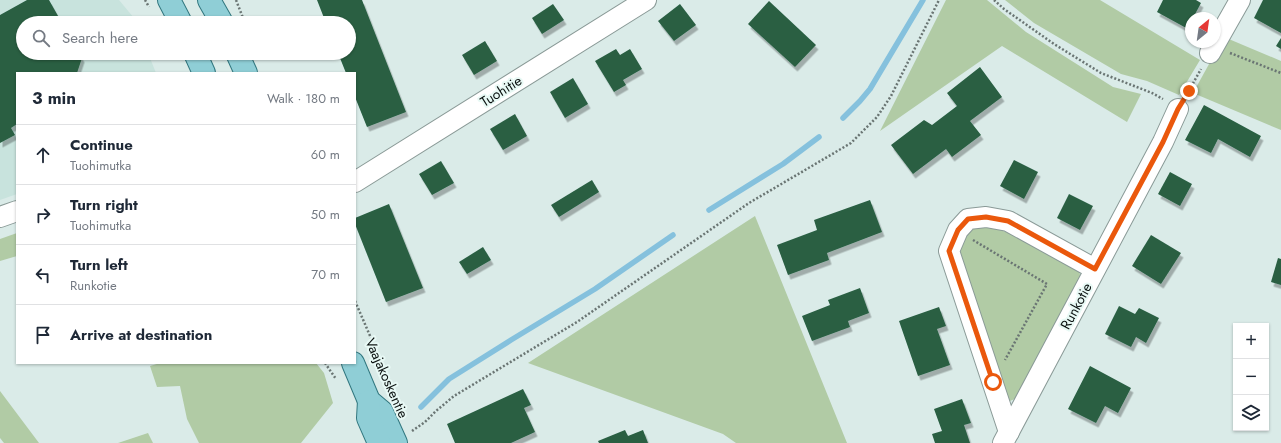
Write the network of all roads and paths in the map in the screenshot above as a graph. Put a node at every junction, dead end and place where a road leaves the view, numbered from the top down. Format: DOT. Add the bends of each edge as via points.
graph roads {
  1 [pos="169,0"];
  2 [pos="209,0"];
  3 [pos="646,0"];
  4 [pos="939,0"];
  5 [pos="994,0"];
  6 [pos="1240,0"];
  7 [pos="177,16"];
  8 [pos="218,16"];
  9 [pos="1212,50"];
  10 [pos="198,60"];
  11 [pos="240,60"];
  12 [pos="204,72"];
  13 [pos="246,72"];
  14 [pos="1281,73"];
  15 [pos="1178,109"];
  16 [pos="356,181"];
  17 [pos="16,211"];
  18 [pos="0,217"];
  19 [pos="958,230"];
  20 [pos="1095,269"];
  21 [pos="356,303"];
  22 [pos="353,364"];
  23 [pos="993,382"];
  24 [pos="396,397"];
  25 [pos="369,401"];
  26 [pos="408,425"];
  27 [pos="1006,437"];
  28 [pos="404,438"];
  29 [pos="379,443"];
  1 -- 7 [label="main road"];
  2 -- 8 [label="main road"];
  3 -- 16 [label="street, Tuohitie"];
  4 -- 28 [label="path" via="891,96 877,117 851,143 749,203 577,322 454,396"];
  5 -- 15 [label="path" via="1054,44 1101,73 1152,93"];
  6 -- 9 [label="street"];
  9 -- 14 [label="path"];
  9 -- 15 [label="path"];
  10 -- 12 [label="main road"];
  11 -- 13 [label="main road"];
  15 -- 20 [label="street, Runkotie"];
  17 -- 18 [label="street"];
  19 -- 20 [label="street" via="968,219 986,217 1008,221"];
  19 -- 23 [label="street" via="949,251"];
  19 -- 23 [label="path" via="1047,284"];
  20 -- 27 [label="street, Runkotie"];
  21 -- 24 [label="path, Vaajakoskentie"];
  22 -- 25 [label="main road, Vaajakoskentie"];
  23 -- 27 [label="street"];
  25 -- 28 [label="main road, Vaajakoskentie"];
  25 -- 29 [label="main road, Vaajakoskentie" via="368,418"];
  26 -- 28 [label="path, Vaajakoskentie"];
}
